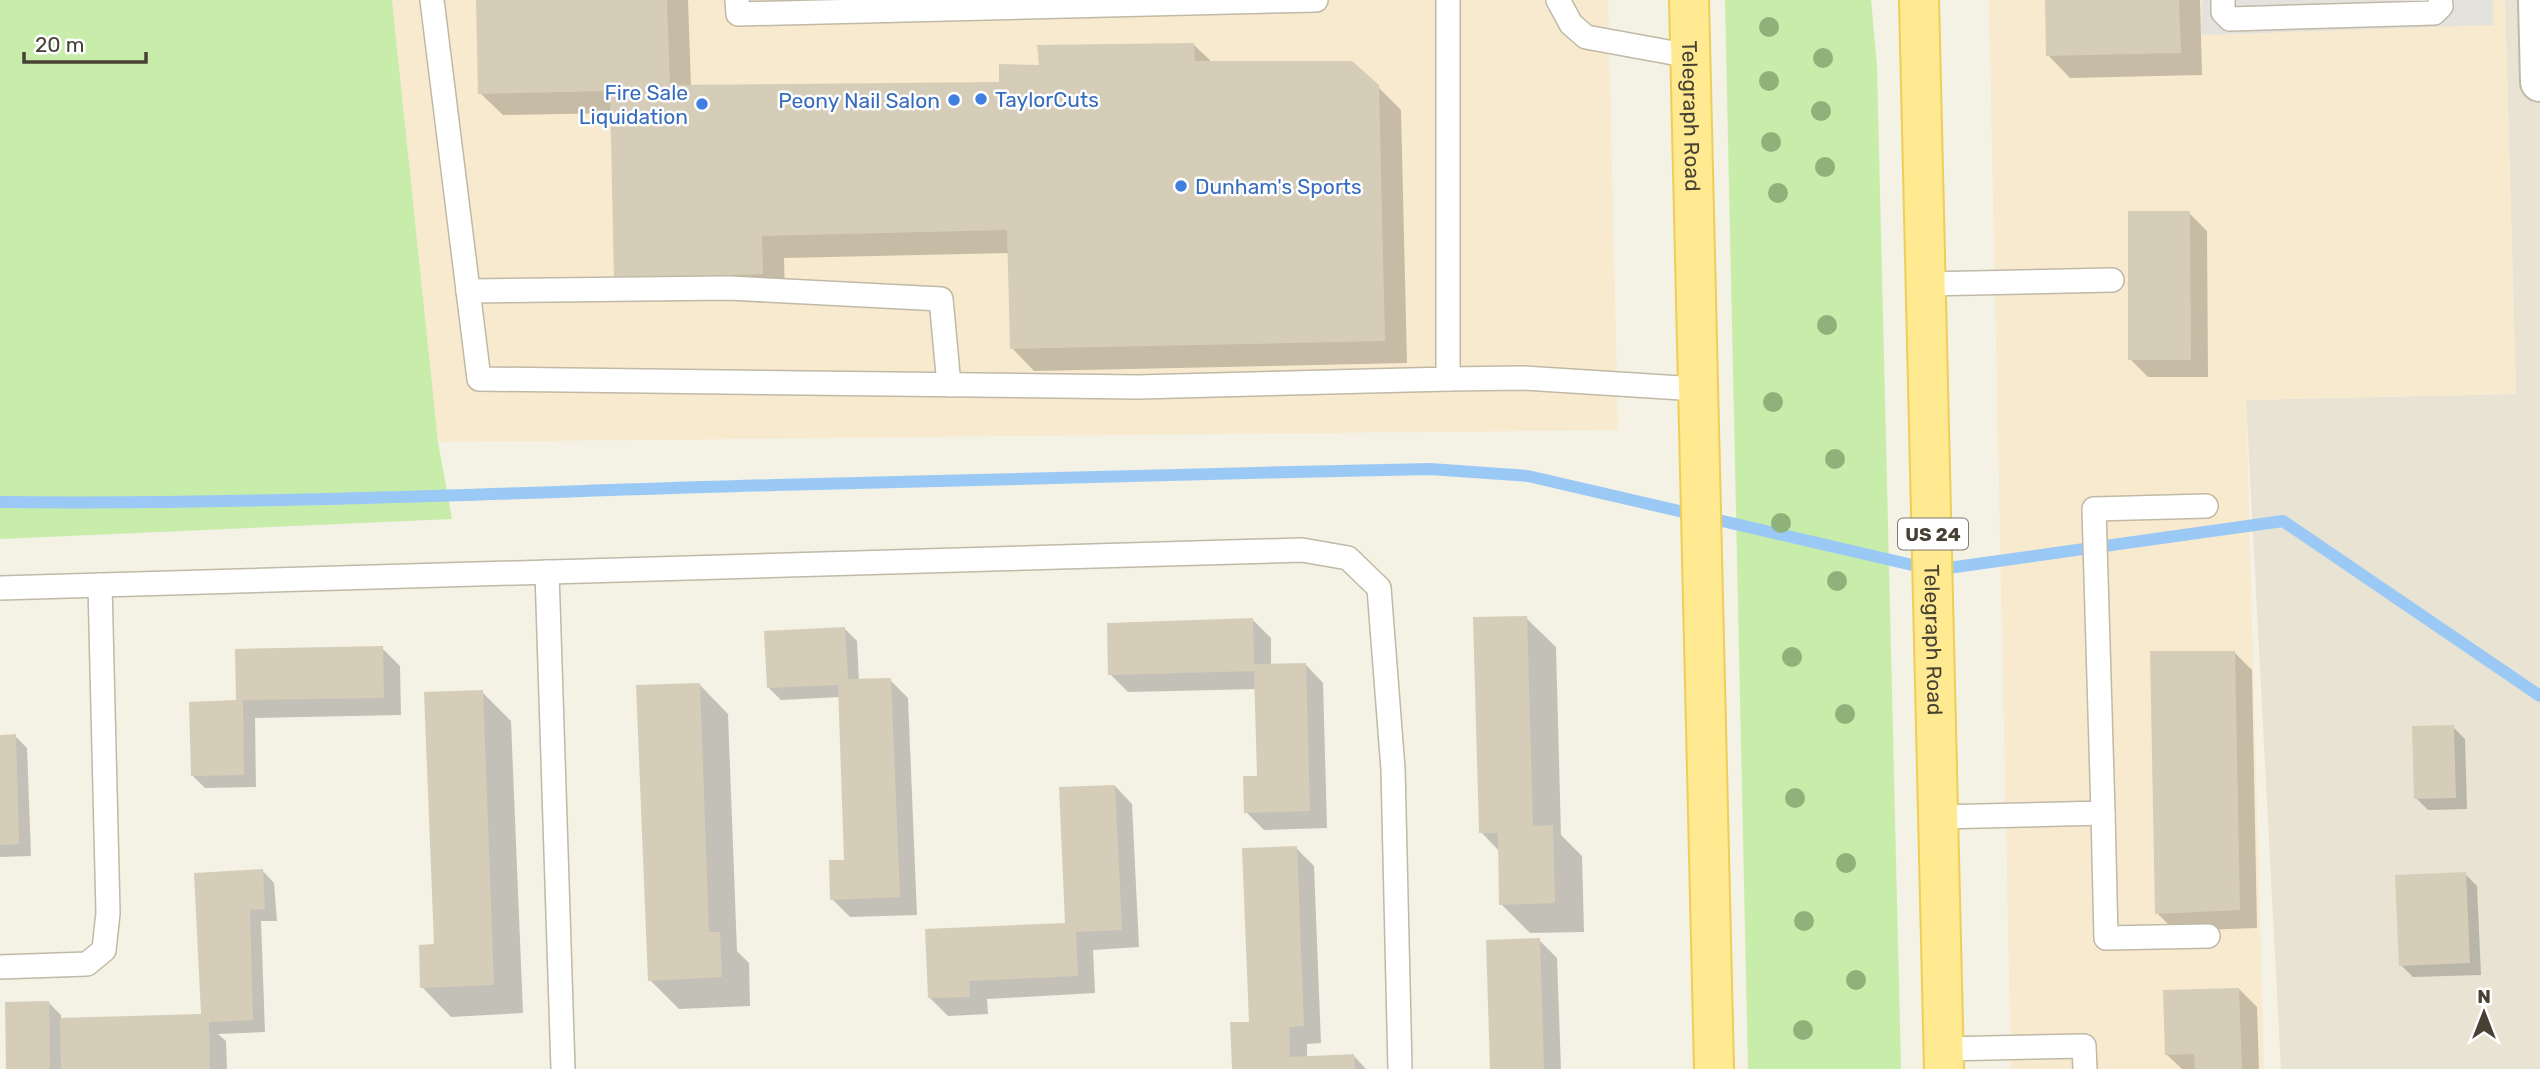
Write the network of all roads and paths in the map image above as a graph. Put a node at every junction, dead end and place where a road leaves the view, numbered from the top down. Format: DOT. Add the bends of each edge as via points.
graph roads {
  1 [pos="432,0"];
  2 [pos="737,0"];
  3 [pos="1279,0"];
  4 [pos="1316,0"];
  5 [pos="1448,0"];
  6 [pos="1558,0"];
  7 [pos="1689,0"];
  8 [pos="1919,0"];
  9 [pos="2223,0"];
  10 [pos="2440,0"];
  11 [pos="2538,0"];
  12 [pos="1690,56"];
  13 [pos="2540,82"];
  14 [pos="2112,280"];
  15 [pos="1926,284"];
  16 [pos="468,291"];
  17 [pos="1448,379"];
  18 [pos="949,385"];
  19 [pos="1697,389"];
  20 [pos="2206,506"];
  21 [pos="547,572"];
  22 [pos="100,585"];
  23 [pos="0,588"];
  24 [pos="2103,813"];
  25 [pos="1939,817"];
  26 [pos="2208,936"];
  27 [pos="0,967"];
  28 [pos="1943,1059"];
  29 [pos="563,1069"];
  30 [pos="1400,1069"];
  31 [pos="1714,1069"];
  32 [pos="2085,1069"];
  1 -- 16 [label="lane"];
  2 -- 3 [label="lane" via="738,14"];
  3 -- 4 [label="lane"];
  5 -- 17 [label="lane"];
  6 -- 12 [label="lane" via="1571,24 1586,37"];
  7 -- 12 [label="main road, Telegraph Road"];
  8 -- 15 [label="main road, Telegraph Road / US 24"];
  9 -- 10 [label="lane" via="2223,12 2230,19 2434,13"];
  11 -- 13 [label="street"];
  12 -- 19 [label="main road, Telegraph Road"];
  14 -- 15 [label="lane"];
  15 -- 25 [label="main road, Telegraph Road / US 24"];
  16 -- 18 [label="lane" via="479,379"];
  16 -- 18 [label="lane" via="728,288 942,299"];
  17 -- 18 [label="lane" via="1138,387"];
  17 -- 19 [label="lane" via="1523,378"];
  19 -- 31 [label="main road, Telegraph Road"];
  20 -- 24 [label="lane" via="2094,509"];
  21 -- 22 [label="lane"];
  21 -- 29 [label="lane"];
  21 -- 30 [label="lane" via="1302,550 1348,558 1379,588 1393,769"];
  22 -- 23 [label="lane"];
  22 -- 27 [label="lane" via="108,913 104,950 88,964"];
  24 -- 25 [label="lane"];
  24 -- 26 [label="lane" via="2106,938"];
  25 -- 28 [label="main road, Telegraph Road / US 24"];
  28 -- 32 [label="lane" via="2084,1046"];
}
